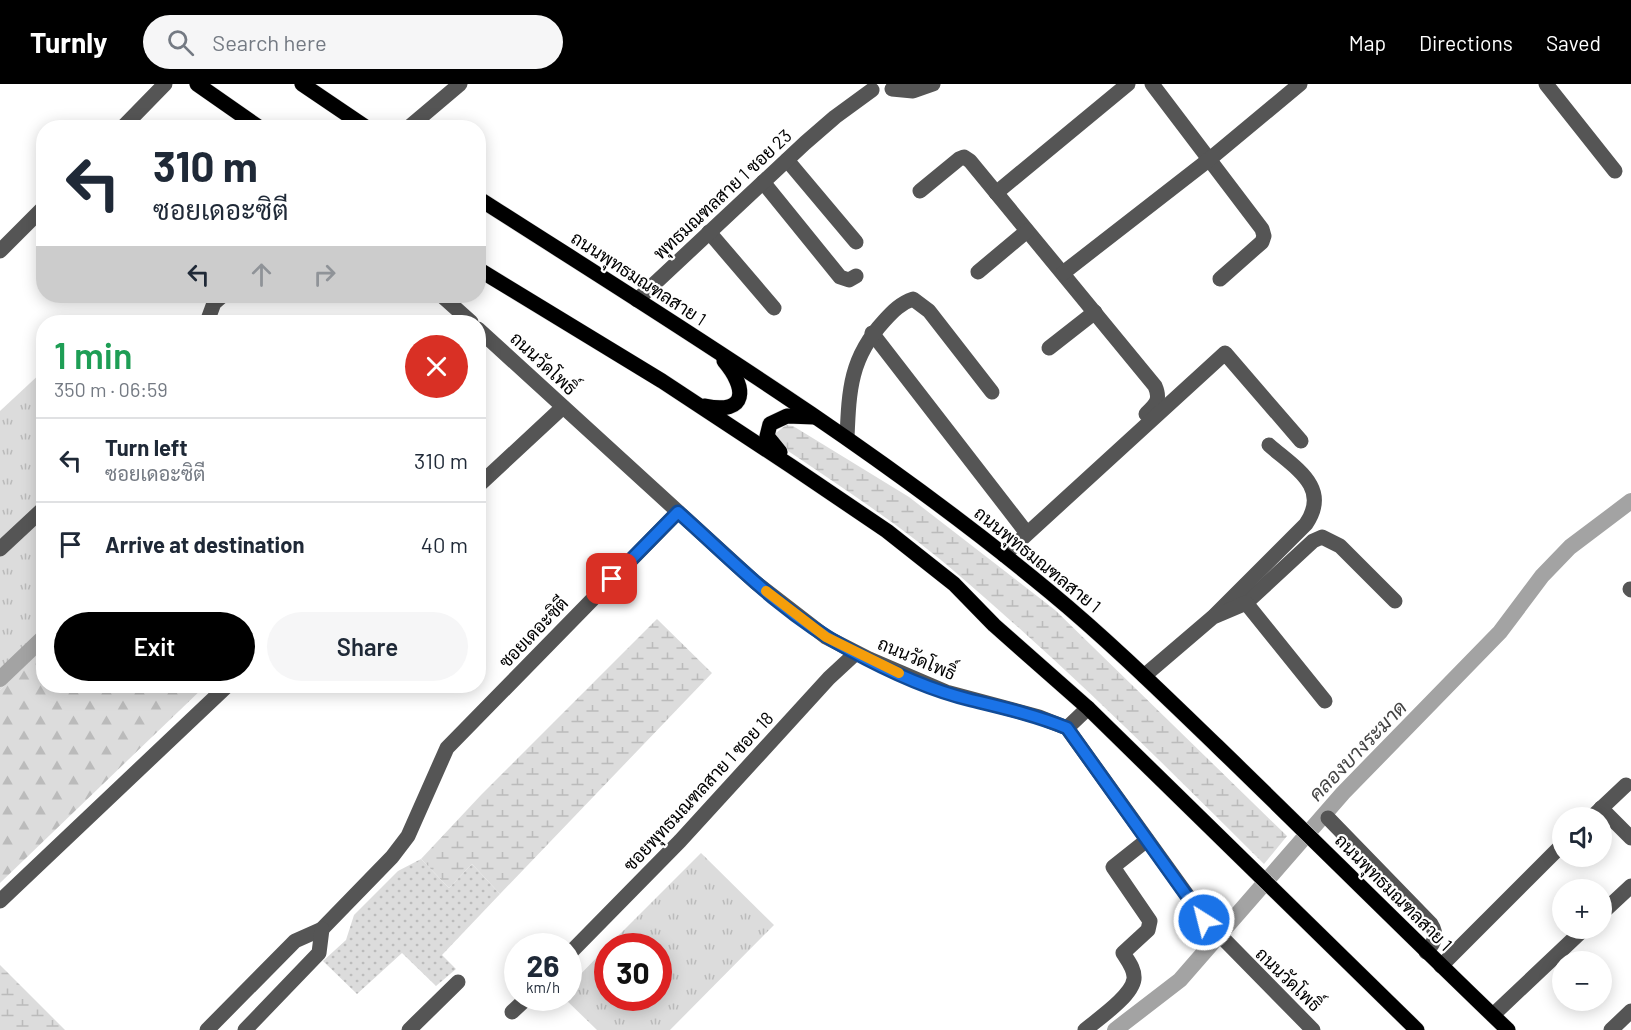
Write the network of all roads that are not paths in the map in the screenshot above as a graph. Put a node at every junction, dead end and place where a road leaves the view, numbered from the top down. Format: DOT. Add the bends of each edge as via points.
graph roads {
  1 [pos="165,84"];
  2 [pos="196,84"];
  3 [pos="302,84"];
  4 [pos="460,84"];
  5 [pos="933,84"];
  6 [pos="1128,84"];
  7 [pos="1152,84"];
  8 [pos="1300,84"];
  9 [pos="1546,84"];
  10 [pos="891,86"];
  11 [pos="872,87"];
  12 [pos="130,120"];
  13 [pos="248,120"];
  14 [pos="355,120"];
  15 [pos="417,120"];
  16 [pos="1211,158"];
  17 [pos="787,160"];
  18 [pos="1615,171"];
  19 [pos="763,182"];
  20 [pos="920,191"];
  21 [pos="996,193"];
  22 [pos="486,203"];
  23 [pos="36,215"];
  24 [pos="1027,231"];
  25 [pos="709,232"];
  26 [pos="856,242"];
  27 [pos="0,251"];
  28 [pos="978,272"];
  29 [pos="1064,273"];
  30 [pos="486,274"];
  31 [pos="856,276"];
  32 [pos="1220,279"];
  33 [pos="637,300"];
  34 [pos="450,303"];
  35 [pos="774,308"];
  36 [pos="1095,312"];
  37 [pos="463,315"];
  38 [pos="872,333"];
  39 [pos="486,337"];
  40 [pos="1049,348"];
  41 [pos="715,350"];
  42 [pos="992,392"];
  43 [pos="699,405"];
  44 [pos="563,407"];
  45 [pos="816,417"];
  46 [pos="1134,427"];
  47 [pos="847,438"];
  48 [pos="1301,441"];
  49 [pos="1269,445"];
  50 [pos="792,466"];
  51 [pos="486,479"];
  52 [pos="678,512"];
  53 [pos="36,515"];
  54 [pos="1026,532"];
  55 [pos="0,549"];
  56 [pos="1004,555"];
  57 [pos="1395,601"];
  58 [pos="1246,603"];
  59 [pos="1213,617"];
  60 [pos="856,654"];
  61 [pos="1144,676"];
  62 [pos="220,693"];
  63 [pos="1325,701"];
  64 [pos="1088,708"];
  65 [pos="1067,728"];
  66 [pos="1626,785"];
  67 [pos="1602,807"];
  68 [pos="1328,818"];
  69 [pos="1612,824"];
  70 [pos="1631,838"];
  71 [pos="1147,840"];
  72 [pos="1552,855"];
  73 [pos="1631,886"];
  74 [pos="0,901"];
  75 [pos="1612,904"];
  76 [pos="322,929"];
  77 [pos="1573,939"];
  78 [pos="582,941"];
  79 [pos="1426,952"];
  80 [pos="1441,966"];
  81 [pos="458,982"];
  82 [pos="1631,1011"];
  83 [pos="1493,1015"];
  84 [pos="207,1030"];
  85 [pos="244,1030"];
  86 [pos="409,1030"];
  87 [pos="1085,1030"];
  88 [pos="1313,1030"];
  89 [pos="1417,1030"];
  90 [pos="1508,1030"];
  91 [pos="1611,1030"];
  1 -- 12 [label="street"];
  2 -- 13 [label="main road"];
  3 -- 14 [label="main road"];
  4 -- 15 [label="street"];
  5 -- 10 [label="street" via="914,91"];
  6 -- 21 [label="street"];
  7 -- 16 [label="street"];
  8 -- 16 [label="street"];
  9 -- 18 [label="street"];
  10 -- 11 [label="street" via="887,96 881,98"];
  11 -- 17 [label="street, พุทธมณฑลสาย 1 ซอย 23"];
  16 -- 29 [label="street"];
  16 -- 32 [label="street" via="1264,236"];
  17 -- 19 [label="street, พุทธมณฑลสาย 1 ซอย 23"];
  17 -- 26 [label="street"];
  19 -- 25 [label="street, พุทธมณฑลสาย 1 ซอย 23"];
  19 -- 31 [label="street" via="840,277 849,280"];
  20 -- 21 [label="street" via="964,157"];
  21 -- 24 [label="street"];
  22 -- 33 [label="main road, ถนนพุทธมณฑลสาย 1"];
  23 -- 27 [label="street"];
  24 -- 28 [label="street"];
  24 -- 29 [label="street"];
  25 -- 33 [label="street, พุทธมณฑลสาย 1 ซอย 23"];
  25 -- 35 [label="street"];
  29 -- 36 [label="street"];
  30 -- 43 [label="main road"];
  33 -- 41 [label="main road, ถนนพุทธมณฑลสาย 1"];
  34 -- 37 [label="street"];
  36 -- 40 [label="street"];
  36 -- 46 [label="street" via="1159,395 1157,404"];
  38 -- 42 [label="street" via="894,309 913,298 929,311"];
  38 -- 47 [label="street" via="856,363"];
  38 -- 54 [label="street"];
  39 -- 44 [label="street, ถนนวัดโพธิ์"];
  41 -- 43 [label="main road" via="737,376 739,398 731,407 720,410"];
  41 -- 45 [label="main road, ถนนพุทธมณฑลสาย 1"];
  43 -- 50 [label="main road"];
  44 -- 51 [label="street"];
  44 -- 52 [label="street, ถนนวัดโพธิ์"];
  45 -- 47 [label="main road, ถนนพุทธมณฑลสาย 1"];
  45 -- 50 [label="main road" via="787,416 770,424 767,436"];
  47 -- 56 [label="main road, ถนนพุทธมณฑลสาย 1"];
  48 -- 54 [label="street" via="1225,353"];
  49 -- 59 [label="street" via="1313,488 1313,513"];
  50 -- 64 [label="main road" via="887,531 954,584"];
  52 -- 60 [label="street, ถนนวัดโพธิ์" via="764,590 826,637"];
  52 -- 76 [label="street, ซอยเดอะซิตี" via="447,747 408,836"];
  53 -- 55 [label="street"];
  54 -- 56 [label="street"];
  56 -- 61 [label="main road, ถนนพุทธมณฑลสาย 1"];
  57 -- 58 [label="street" via="1340,546 1322,537"];
  58 -- 59 [label="street"];
  58 -- 63 [label="street"];
  59 -- 61 [label="street"];
  60 -- 65 [label="street, ถนนวัดโพธิ์" via="946,692"];
  60 -- 78 [label="street, ซอยพุทธมณฑลสาย 1 ซอย 18"];
  61 -- 79 [label="main road, ถนนพุทธมณฑลสาย 1"];
  62 -- 74 [label="street"];
  64 -- 65 [label="street"];
  64 -- 89 [label="main road"];
  65 -- 71 [label="street, ถนนวัดโพธิ์"];
  66 -- 67 [label="street"];
  68 -- 79 [label="street" via="1431,924 1436,935"];
  69 -- 70 [label="street"];
  71 -- 87 [label="street" via="1113,867 1150,921 1144,935 1123,953 1134,979 1124,997"];
  71 -- 88 [label="street, ถนนวัดโพธิ์" via="1204,920"];
  72 -- 80 [label="street"];
  73 -- 75 [label="street"];
  76 -- 84 [label="street, ซอยเดอะซิตี" via="294,941"];
  76 -- 85 [label="street" via="319,953"];
  77 -- 83 [label="street"];
  79 -- 80 [label="main road, ถนนพุทธมณฑลสาย 1"];
  80 -- 83 [label="main road, ถนนพุทธมณฑลสาย 1"];
  81 -- 86 [label="street"];
  82 -- 91 [label="street"];
  83 -- 90 [label="main road, ถนนพุทธมณฑลสาย 1"];
}
